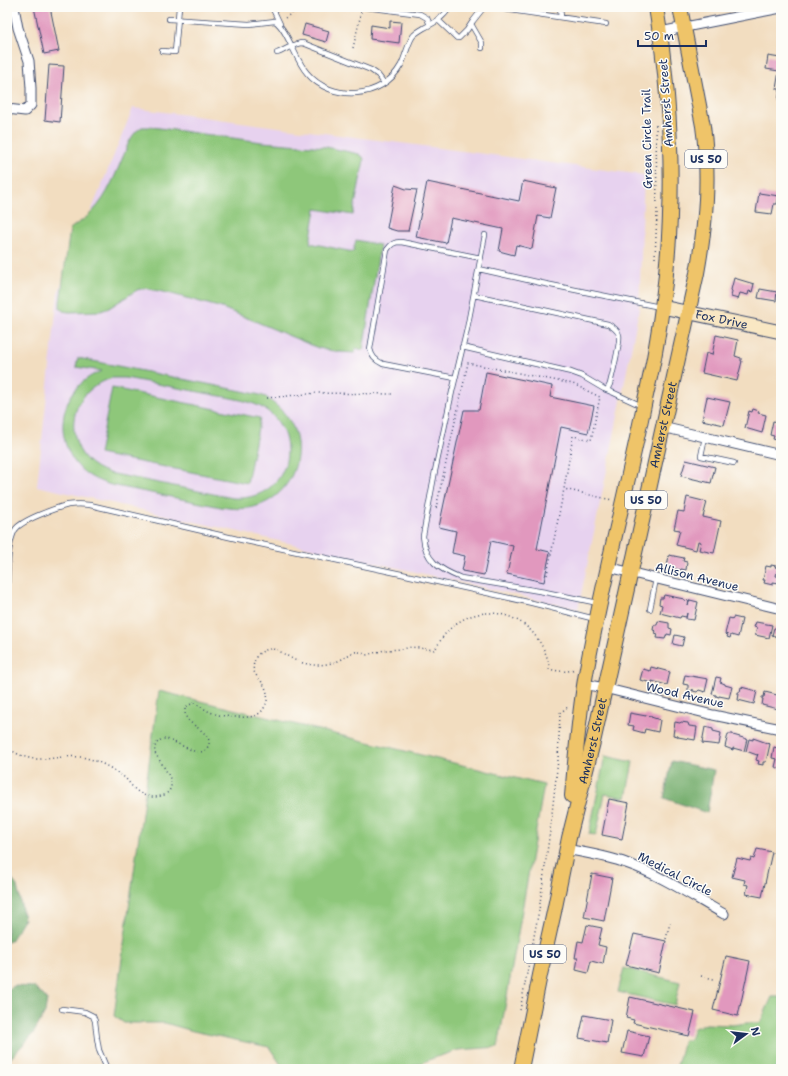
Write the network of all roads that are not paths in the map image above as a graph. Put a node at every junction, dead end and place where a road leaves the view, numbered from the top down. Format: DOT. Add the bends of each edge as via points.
graph roads {
  1 [pos="14,7"];
  2 [pos="179,7"];
  3 [pos="272,7"];
  4 [pos="365,7"];
  5 [pos="450,7"];
  6 [pos="484,7"];
  7 [pos="490,7"];
  8 [pos="560,7"];
  9 [pos="656,7"];
  10 [pos="680,7"];
  11 [pos="781,8"];
  12 [pos="561,17"];
  13 [pos="169,19"];
  14 [pos="178,20"];
  15 [pos="438,20"];
  16 [pos="471,24"];
  17 [pos="606,24"];
  18 [pos="430,25"];
  19 [pos="684,27"];
  20 [pos="282,29"];
  21 [pos="660,32"];
  22 [pos="291,46"];
  23 [pos="482,48"];
  24 [pos="162,51"];
  25 [pos="277,53"];
  26 [pos="384,83"];
  27 [pos="7,109"];
  28 [pos="485,235"];
  29 [pos="481,258"];
  30 [pos="479,269"];
  31 [pos="474,295"];
  32 [pos="662,307"];
  33 [pos="688,313"];
  34 [pos="781,332"];
  35 [pos="462,347"];
  36 [pos="650,376"];
  37 [pos="455,378"];
  38 [pos="607,390"];
  39 [pos="643,407"];
  40 [pos="662,427"];
  41 [pos="705,438"];
  42 [pos="781,455"];
  43 [pos="734,463"];
  44 [pos="608,567"];
  45 [pos="630,573"];
  46 [pos="656,579"];
  47 [pos="7,589"];
  48 [pos="600,604"];
  49 [pos="650,609"];
  50 [pos="781,609"];
  51 [pos="597,619"];
  52 [pos="615,642"];
  53 [pos="584,684"];
  54 [pos="604,688"];
  55 [pos="781,729"];
  56 [pos="567,844"];
  57 [pos="724,914"];
  58 [pos="62,1009"];
  59 [pos="107,1069"];
  60 [pos="521,1069"];
  1 -- 27 [label="street" via="29,61 31,105 25,111"];
  2 -- 14 [label="lane"];
  3 -- 20 [label="lane"];
  4 -- 18 [label="lane" via="420,14 428,18"];
  5 -- 15 [label="lane"];
  6 -- 16 [label="lane"];
  7 -- 12 [label="lane"];
  8 -- 12 [label="lane"];
  9 -- 21 [label="main road, Amherst Street / US 50"];
  10 -- 19 [label="main road, Amherst Street / US 50"];
  11 -- 19 [label="street" via="745,13"];
  12 -- 17 [label="lane"];
  13 -- 14 [label="lane"];
  14 -- 20 [label="lane" via="249,24 274,21"];
  14 -- 24 [label="lane" via="175,52"];
  15 -- 16 [label="lane" via="458,39"];
  15 -- 18 [label="lane"];
  16 -- 23 [label="lane" via="482,43"];
  18 -- 26 [label="lane" via="413,35 401,66"];
  19 -- 21 [label="street"];
  19 -- 33 [label="main road, Amherst Street / US 50" via="703,126 707,185 703,241"];
  20 -- 22 [label="lane"];
  21 -- 32 [label="main road, Amherst Street / US 50" via="669,129 670,188"];
  22 -- 25 [label="lane"];
  22 -- 26 [label="lane" via="307,44 377,73"];
  22 -- 26 [label="lane" via="307,74 333,91 357,94"];
  28 -- 29 [label="lane"];
  29 -- 30 [label="lane"];
  29 -- 37 [label="lane" via="401,242 395,242 387,250 370,349 372,356 383,364"];
  30 -- 31 [label="lane"];
  30 -- 32 [label="lane" via="541,284"];
  31 -- 35 [label="lane"];
  31 -- 38 [label="lane" via="613,326 620,338"];
  32 -- 33 [label="main road, Fox Drive"];
  32 -- 36 [label="main road, Amherst Street / US 50"];
  33 -- 34 [label="main road, Fox Drive"];
  33 -- 40 [label="main road, Amherst Street / US 50"];
  35 -- 37 [label="lane"];
  35 -- 38 [label="lane" via="572,372"];
  36 -- 39 [label="main road, Amherst Street / US 50"];
  36 -- 40 [label="main road" via="650,423 653,427"];
  37 -- 48 [label="lane" via="422,536 426,553 438,566 461,578"];
  38 -- 39 [label="lane"];
  39 -- 44 [label="main road, Amherst Street / US 50"];
  40 -- 41 [label="street"];
  40 -- 45 [label="main road, Amherst Street / US 50"];
  41 -- 42 [label="street"];
  41 -- 43 [label="lane" via="701,456"];
  44 -- 45 [label="street, Allison Avenue"];
  44 -- 48 [label="main road, Amherst Street / US 50"];
  45 -- 46 [label="street, Allison Avenue"];
  45 -- 52 [label="main road, Amherst Street / US 50"];
  46 -- 49 [label="lane"];
  46 -- 50 [label="street, Allison Avenue"];
  47 -- 51 [label="lane" via="11,539 15,529 30,519 79,504"];
  48 -- 51 [label="main road, Amherst Street / US 50"];
  48 -- 52 [label="main road" via="610,608 614,614"];
  51 -- 53 [label="main road, Amherst Street / US 50"];
  52 -- 54 [label="main road, Amherst Street / US 50"];
  53 -- 54 [label="street, Wood Avenue"];
  53 -- 56 [label="main road, Amherst Street / US 50"];
  54 -- 55 [label="street, Wood Avenue"];
  54 -- 56 [label="main road, Amherst Street / US 50"];
  56 -- 57 [label="street, Medical Circle" via="647,871"];
  56 -- 60 [label="main road, Amherst Street / US 50"];
  58 -- 59 [label="lane" via="85,1012 93,1016 99,1050"];
}
